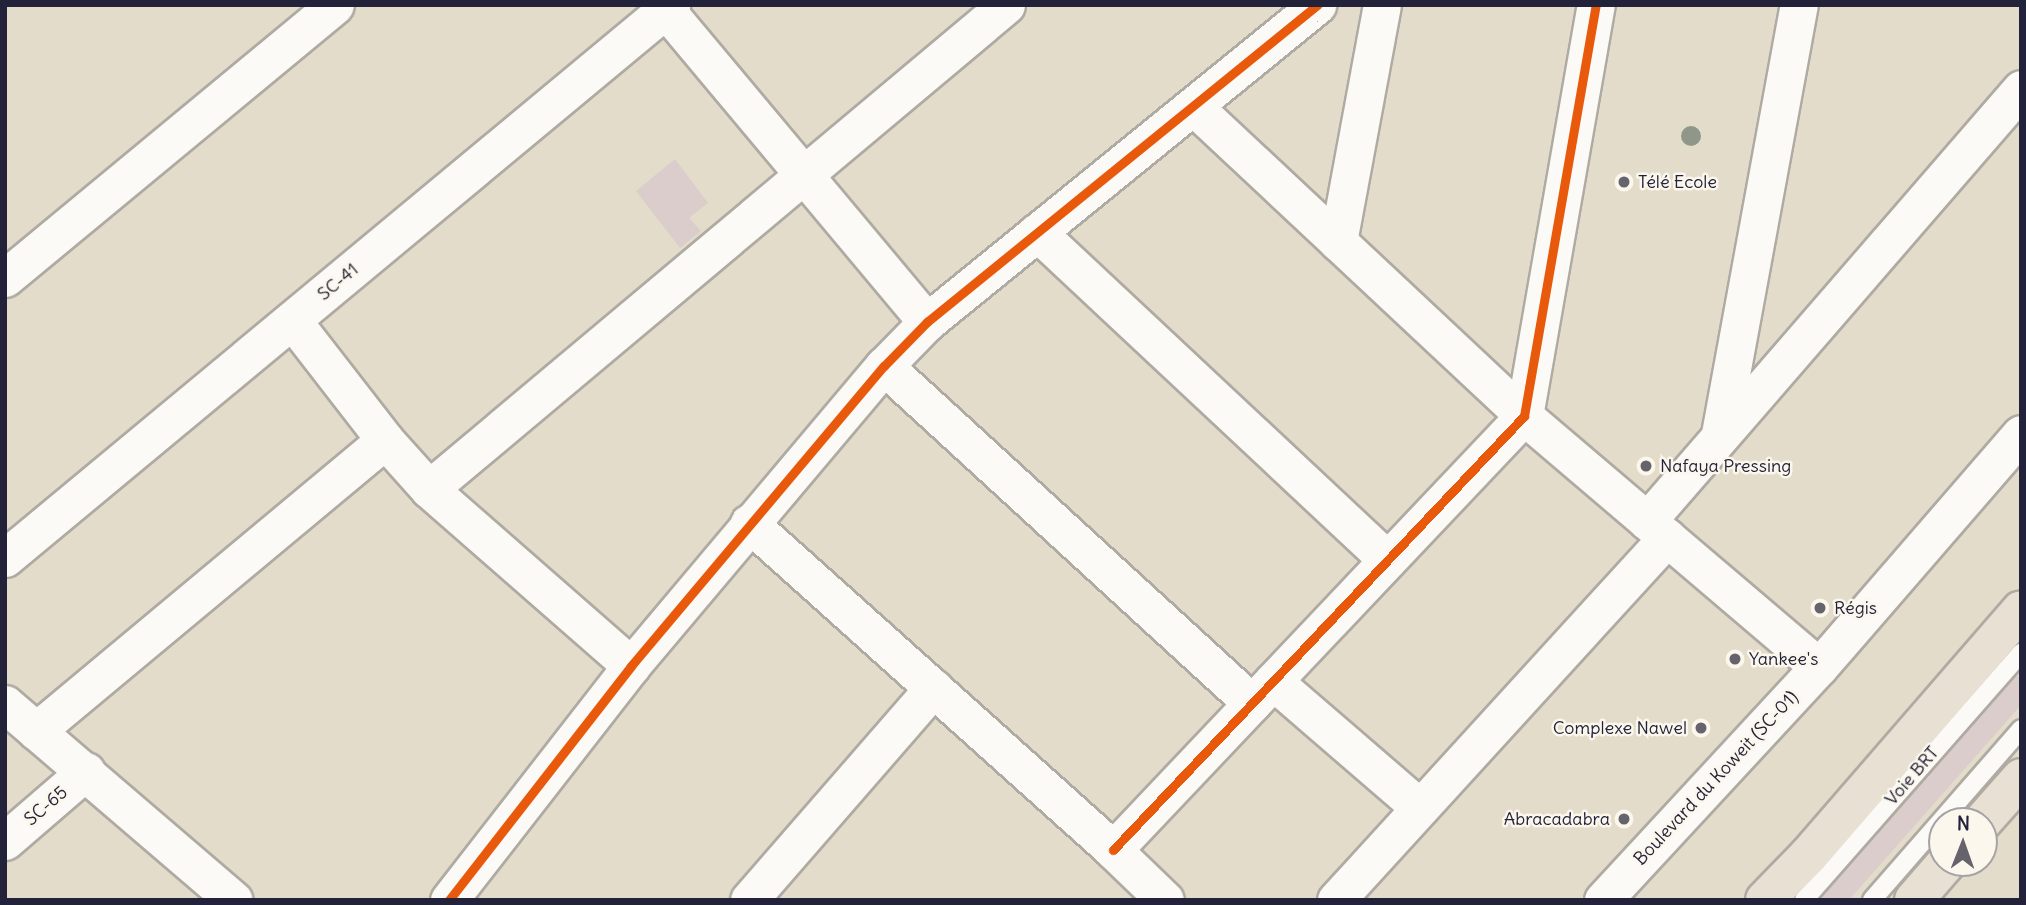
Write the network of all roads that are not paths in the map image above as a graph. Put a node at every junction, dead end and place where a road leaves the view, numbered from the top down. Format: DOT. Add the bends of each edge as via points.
graph roads {
  1 [pos="335,5"];
  2 [pos="1006,5"];
  3 [pos="1317,5"];
  4 [pos="1382,5"];
  5 [pos="1596,5"];
  6 [pos="1799,5"];
  7 [pos="668,8"];
  8 [pos="2021,89"];
  9 [pos="1193,106"];
  10 [pos="803,174"];
  11 [pos="1037,232"];
  12 [pos="1338,242"];
  13 [pos="5,278"];
  14 [pos="292,320"];
  15 [pos="926,322"];
  16 [pos="884,366"];
  17 [pos="1524,416"];
  18 [pos="2021,434"];
  19 [pos="1719,437"];
  20 [pos="385,440"];
  21 [pos="429,489"];
  22 [pos="749,523"];
  23 [pos="1657,529"];
  24 [pos="5,558"];
  25 [pos="1388,560"];
  26 [pos="2021,610"];
  27 [pos="2021,653"];
  28 [pos="631,666"];
  29 [pos="1819,667"];
  30 [pos="933,688"];
  31 [pos="1262,692"];
  32 [pos="5,704"];
  33 [pos="2021,729"];
  34 [pos="36,731"];
  35 [pos="86,771"];
  36 [pos="2021,778"];
  37 [pos="1420,807"];
  38 [pos="1995,807"];
  39 [pos="5,841"];
  40 [pos="1114,850"];
  41 [pos="1934,877"];
  42 [pos="234,900"];
  43 [pos="449,900"];
  44 [pos="749,900"];
  45 [pos="1165,900"];
  46 [pos="1336,900"];
  47 [pos="1603,900"];
  48 [pos="1765,900"];
  49 [pos="1804,900"];
  50 [pos="1872,900"];
  51 [pos="1914,900"];
  1 -- 13 [label="street"];
  2 -- 10 [label="street"];
  3 -- 9 [label="street"];
  4 -- 12 [label="street"];
  5 -- 17 [label="street"];
  6 -- 19 [label="street"];
  7 -- 10 [label="street"];
  7 -- 14 [label="street, SC-41"];
  8 -- 19 [label="street"];
  9 -- 11 [label="street"];
  9 -- 12 [label="street"];
  10 -- 15 [label="street"];
  10 -- 21 [label="street"];
  11 -- 15 [label="street"];
  11 -- 25 [label="street"];
  12 -- 17 [label="street"];
  14 -- 20 [label="street"];
  14 -- 24 [label="street, SC-41"];
  15 -- 16 [label="street"];
  16 -- 22 [label="street"];
  16 -- 31 [label="street"];
  17 -- 23 [label="street"];
  17 -- 25 [label="street"];
  18 -- 29 [label="street, Boulevard du Koweit (SC-01)"];
  19 -- 23 [label="street"];
  20 -- 21 [label="street"];
  20 -- 34 [label="street"];
  21 -- 28 [label="street"];
  22 -- 28 [label="street"];
  22 -- 30 [label="street"];
  23 -- 29 [label="street"];
  23 -- 37 [label="street"];
  25 -- 31 [label="street"];
  26 -- 48 [label="main road"];
  27 -- 49 [label="lane, Voie BRT"];
  28 -- 43 [label="street"];
  29 -- 47 [label="street, Boulevard du Koweit (SC-01)"];
  30 -- 40 [label="street"];
  30 -- 44 [label="street"];
  31 -- 37 [label="street"];
  31 -- 40 [label="street"];
  32 -- 34 [label="street"];
  33 -- 50 [label="lane"];
  34 -- 35 [label="street"];
  35 -- 39 [label="street, SC-65"];
  35 -- 42 [label="street"];
  36 -- 38 [label="main road"];
  37 -- 46 [label="street"];
  40 -- 45 [label="street"];
  41 -- 51 [label="main road"];
}
